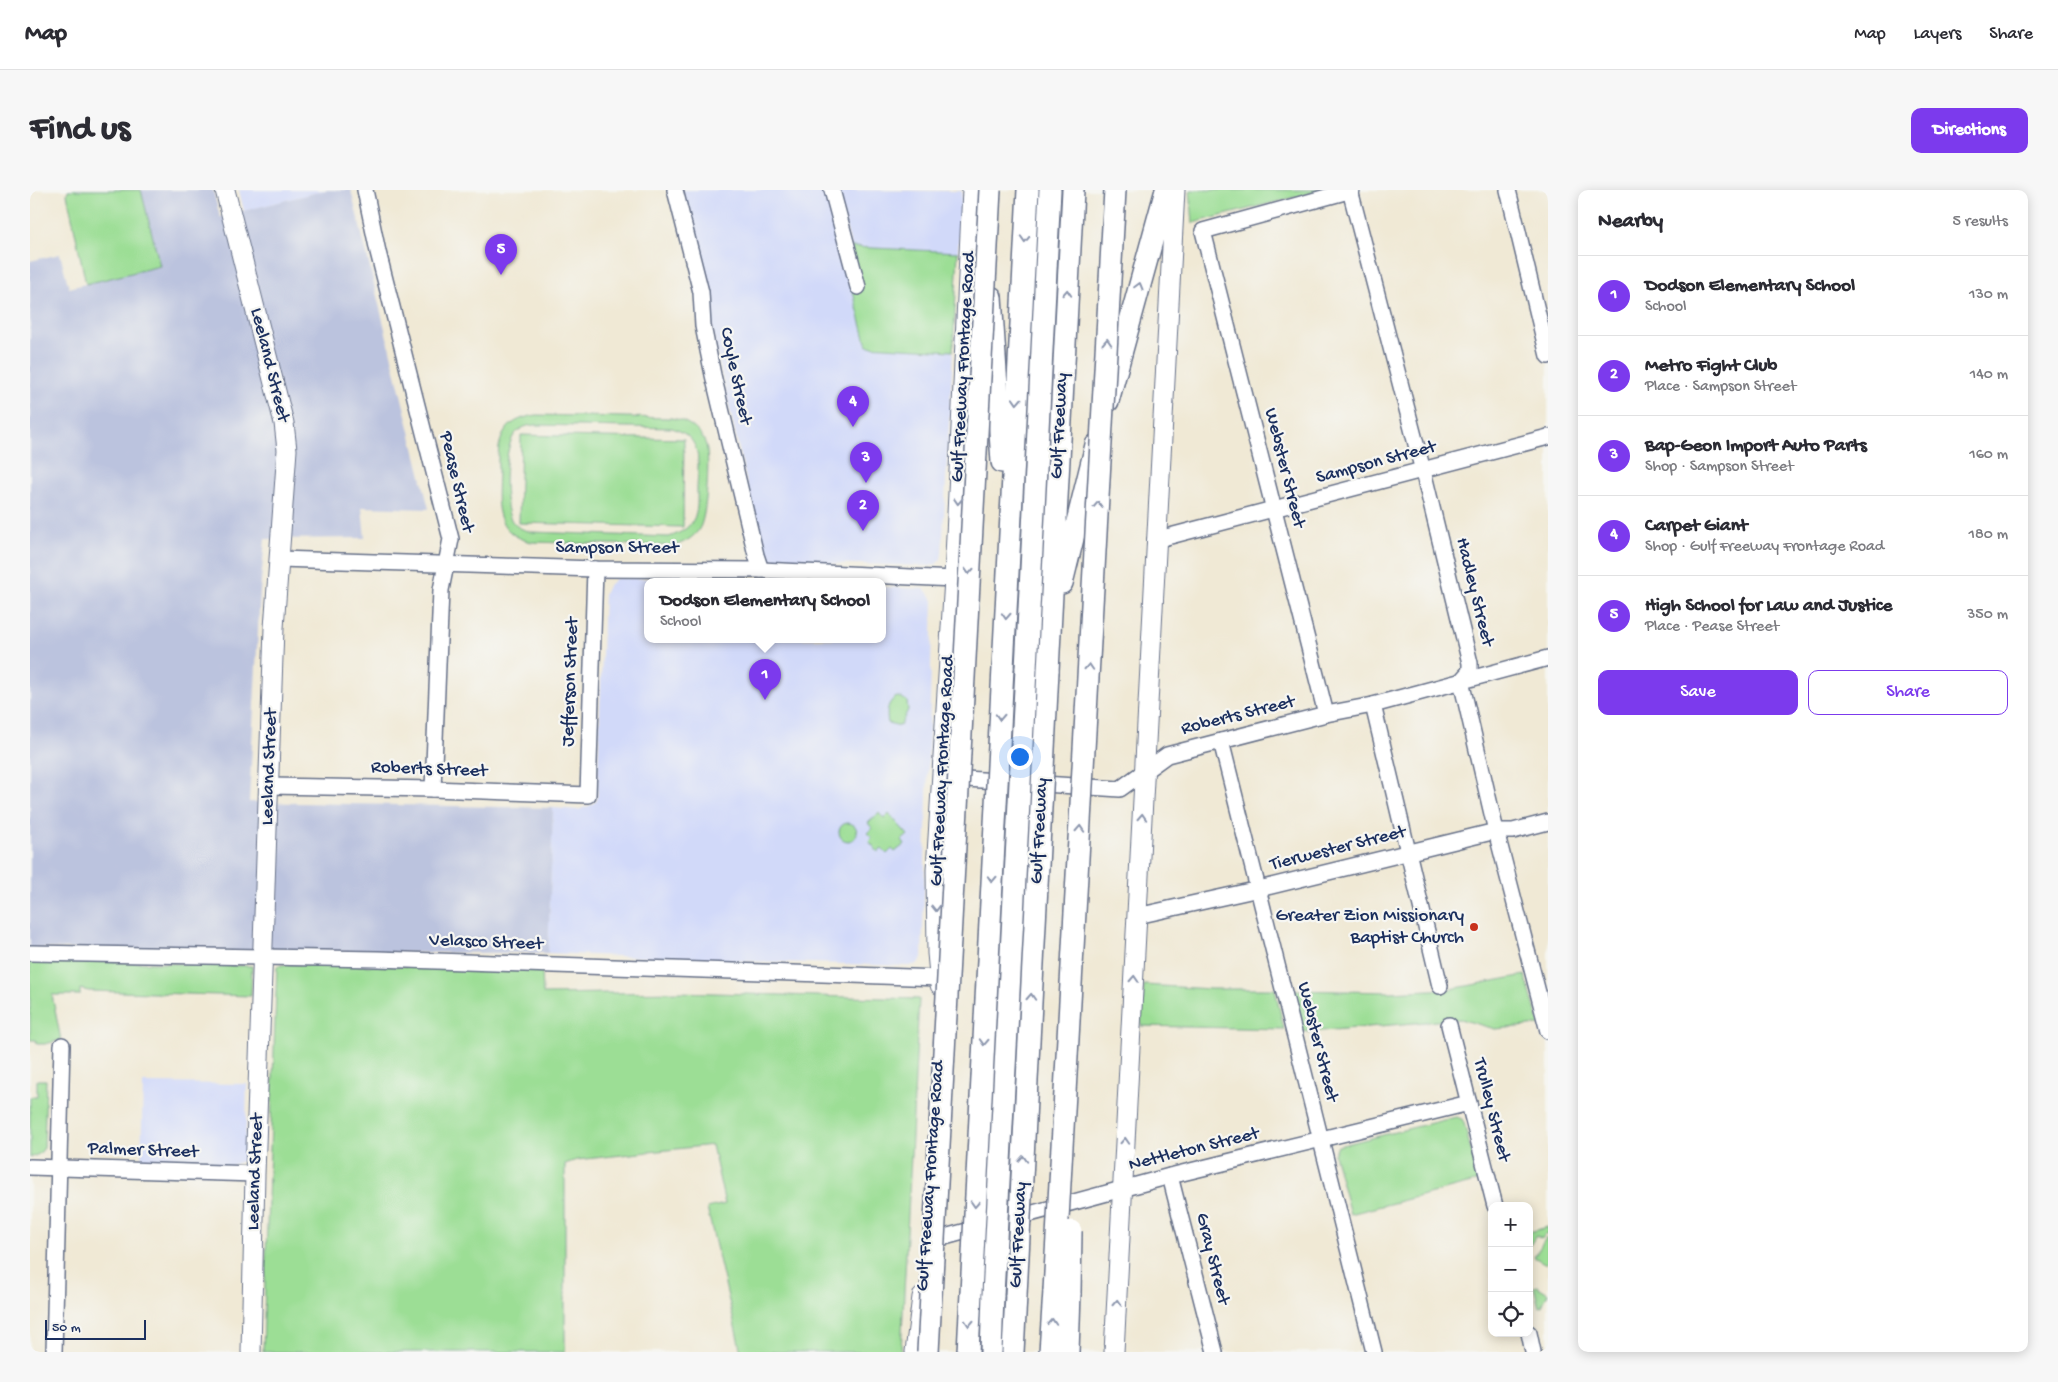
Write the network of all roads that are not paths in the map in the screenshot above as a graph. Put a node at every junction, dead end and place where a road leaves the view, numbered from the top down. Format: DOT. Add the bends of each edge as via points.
graph roads {
  1 [pos="225,190"];
  2 [pos="364,190"];
  3 [pos="675,190"];
  4 [pos="832,190"];
  5 [pos="972,190"];
  6 [pos="983,190"];
  7 [pos="990,190"];
  8 [pos="1028,190"];
  9 [pos="1050,190"];
  10 [pos="1073,190"];
  11 [pos="1115,190"];
  12 [pos="1166,190"];
  13 [pos="1175,190"];
  14 [pos="1351,190"];
  15 [pos="1508,190"];
  16 [pos="858,287"];
  17 [pos="1548,356"];
  18 [pos="1548,437"];
  19 [pos="1423,471"];
  20 [pos="1274,510"];
  21 [pos="1155,540"];
  22 [pos="279,559"];
  23 [pos="446,565"];
  24 [pos="1008,568"];
  25 [pos="595,569"];
  26 [pos="761,570"];
  27 [pos="954,579"];
  28 [pos="1049,639"];
  29 [pos="1548,658"];
  30 [pos="1461,681"];
  31 [pos="1373,704"];
  32 [pos="1326,714"];
  33 [pos="1221,741"];
  34 [pos="1145,770"];
  35 [pos="943,778"];
  36 [pos="270,786"];
  37 [pos="433,789"];
  38 [pos="588,795"];
  39 [pos="1548,822"];
  40 [pos="1496,831"];
  41 [pos="1409,852"];
  42 [pos="1259,889"];
  43 [pos="1137,916"];
  44 [pos="30,952"];
  45 [pos="264,958"];
  46 [pos="940,978"];
  47 [pos="1440,986"];
  48 [pos="1449,1025"];
  49 [pos="1548,1032"];
  50 [pos="62,1045"];
  51 [pos="1468,1103"];
  52 [pos="1320,1140"];
  53 [pos="30,1167"];
  54 [pos="59,1168"];
  55 [pos="255,1174"];
  56 [pos="1170,1176"];
  57 [pos="1123,1189"];
  58 [pos="1494,1202"];
  59 [pos="930,1241"];
  60 [pos="1062,1292"];
  61 [pos="1530,1337"];
  62 [pos="54,1352"];
  63 [pos="251,1352"];
  64 [pos="915,1352"];
  65 [pos="928,1352"];
  66 [pos="968,1352"];
  67 [pos="990,1352"];
  68 [pos="1013,1352"];
  69 [pos="1050,1352"];
  70 [pos="1068,1352"];
  71 [pos="1114,1352"];
  72 [pos="1215,1352"];
  73 [pos="1374,1352"];
  74 [pos="1534,1352"];
  1 -- 22 [label="main road, Leeland Street" via="284,423 287,474"];
  2 -- 23 [label="street, Pease Street" via="451,539"];
  3 -- 26 [label="street, Coyle Street" via="700,290 703,326 713,374"];
  4 -- 16 [label="street"];
  5 -- 27 [label="main road, Gulf Freeway Frontage Road, one-way"];
  6 -- 24 [label="highway"];
  7 -- 65 [label="highway, one-way, bridge"];
  8 -- 24 [label="highway, one-way"];
  9 -- 67 [label="highway, Gulf Freeway, bridge"];
  28 -- 10 [label="highway, Gulf Freeway, one-way"];
  60 -- 11 [label="highway, one-way, bridge" via="1077,878"];
  28 -- 12 [label="highway, one-way" via="1084,488"];
  13 -- 21 [label="main road"];
  14 -- 19 [label="street, Hadley Street"];
  14 -- 20 [label="street, Webster Street" via="1203,231"];
  15 -- 17 [label="street"];
  18 -- 19 [label="street, Sampson Street"];
  19 -- 20 [label="street, Sampson Street"];
  19 -- 30 [label="street, Hadley Street" via="1470,663 1470,671"];
  20 -- 21 [label="street, Sampson Street"];
  20 -- 32 [label="street, Webster Street"];
  21 -- 34 [label="main road"];
  22 -- 23 [label="street, Sampson Street"];
  22 -- 36 [label="main road, Leeland Street"];
  23 -- 25 [label="street, Sampson Street"];
  23 -- 37 [label="street, Pease Street" via="441,590"];
  24 -- 66 [label="highway, one-way, bridge"];
  25 -- 26 [label="street, Sampson Street"];
  25 -- 38 [label="street, Jefferson Street"];
  26 -- 27 [label="street, Sampson Street"];
  27 -- 35 [label="main road, Gulf Freeway Frontage Road"];
  68 -- 28 [label="highway, Gulf Freeway, one-way, bridge"];
  29 -- 30 [label="street, Roberts Street"];
  30 -- 31 [label="street, Roberts Street"];
  30 -- 40 [label="street"];
  31 -- 32 [label="street, Roberts Street"];
  31 -- 41 [label="street"];
  32 -- 33 [label="street, Roberts Street"];
  33 -- 34 [label="street, Roberts Street" via="1167,755"];
  33 -- 42 [label="street, Webster Street"];
  34 -- 35 [label="street, Roberts Street" via="1120,789"];
  43 -- 34 [label="main road, one-way"];
  35 -- 46 [label="main road, Gulf Freeway Frontage Road, one-way" via="936,870"];
  36 -- 37 [label="street, Roberts Street"];
  36 -- 45 [label="main road, Leeland Street"];
  37 -- 38 [label="street, Roberts Street"];
  39 -- 40 [label="street, Tierwester Street" via="1513,831"];
  40 -- 41 [label="street, Tierwester Street"];
  40 -- 49 [label="street"];
  41 -- 42 [label="street, Tierwester Street"];
  41 -- 47 [label="street"];
  42 -- 43 [label="street, Tierwester Street"];
  42 -- 52 [label="street, Webster Street"];
  57 -- 43 [label="main road, one-way"];
  44 -- 45 [label="street, Velasco Street"];
  45 -- 46 [label="street, Velasco Street"];
  45 -- 55 [label="main road, Leeland Street"];
  46 -- 59 [label="main road, Gulf Freeway Frontage Road"];
  48 -- 51 [label="street, Trulley Street"];
  50 -- 54 [label="street"];
  51 -- 52 [label="street, Nettleton Street"];
  51 -- 58 [label="street, Trulley Street"];
  52 -- 56 [label="street, Nettleton Street"];
  52 -- 73 [label="street, Webster Street"];
  53 -- 54 [label="street, Palmer Street"];
  54 -- 55 [label="street, Palmer Street"];
  54 -- 62 [label="street"];
  55 -- 63 [label="main road, Leeland Street"];
  56 -- 57 [label="street, Nettleton Street"];
  56 -- 72 [label="street, Gray Street"];
  57 -- 59 [label="street, Nettleton Street"];
  71 -- 57 [label="main road, one-way"];
  59 -- 64 [label="main road, Gulf Freeway Frontage Road"];
  69 -- 60 [label="highway, one-way"];
  60 -- 70 [label="highway"];
  61 -- 74 [label="street"];
}
